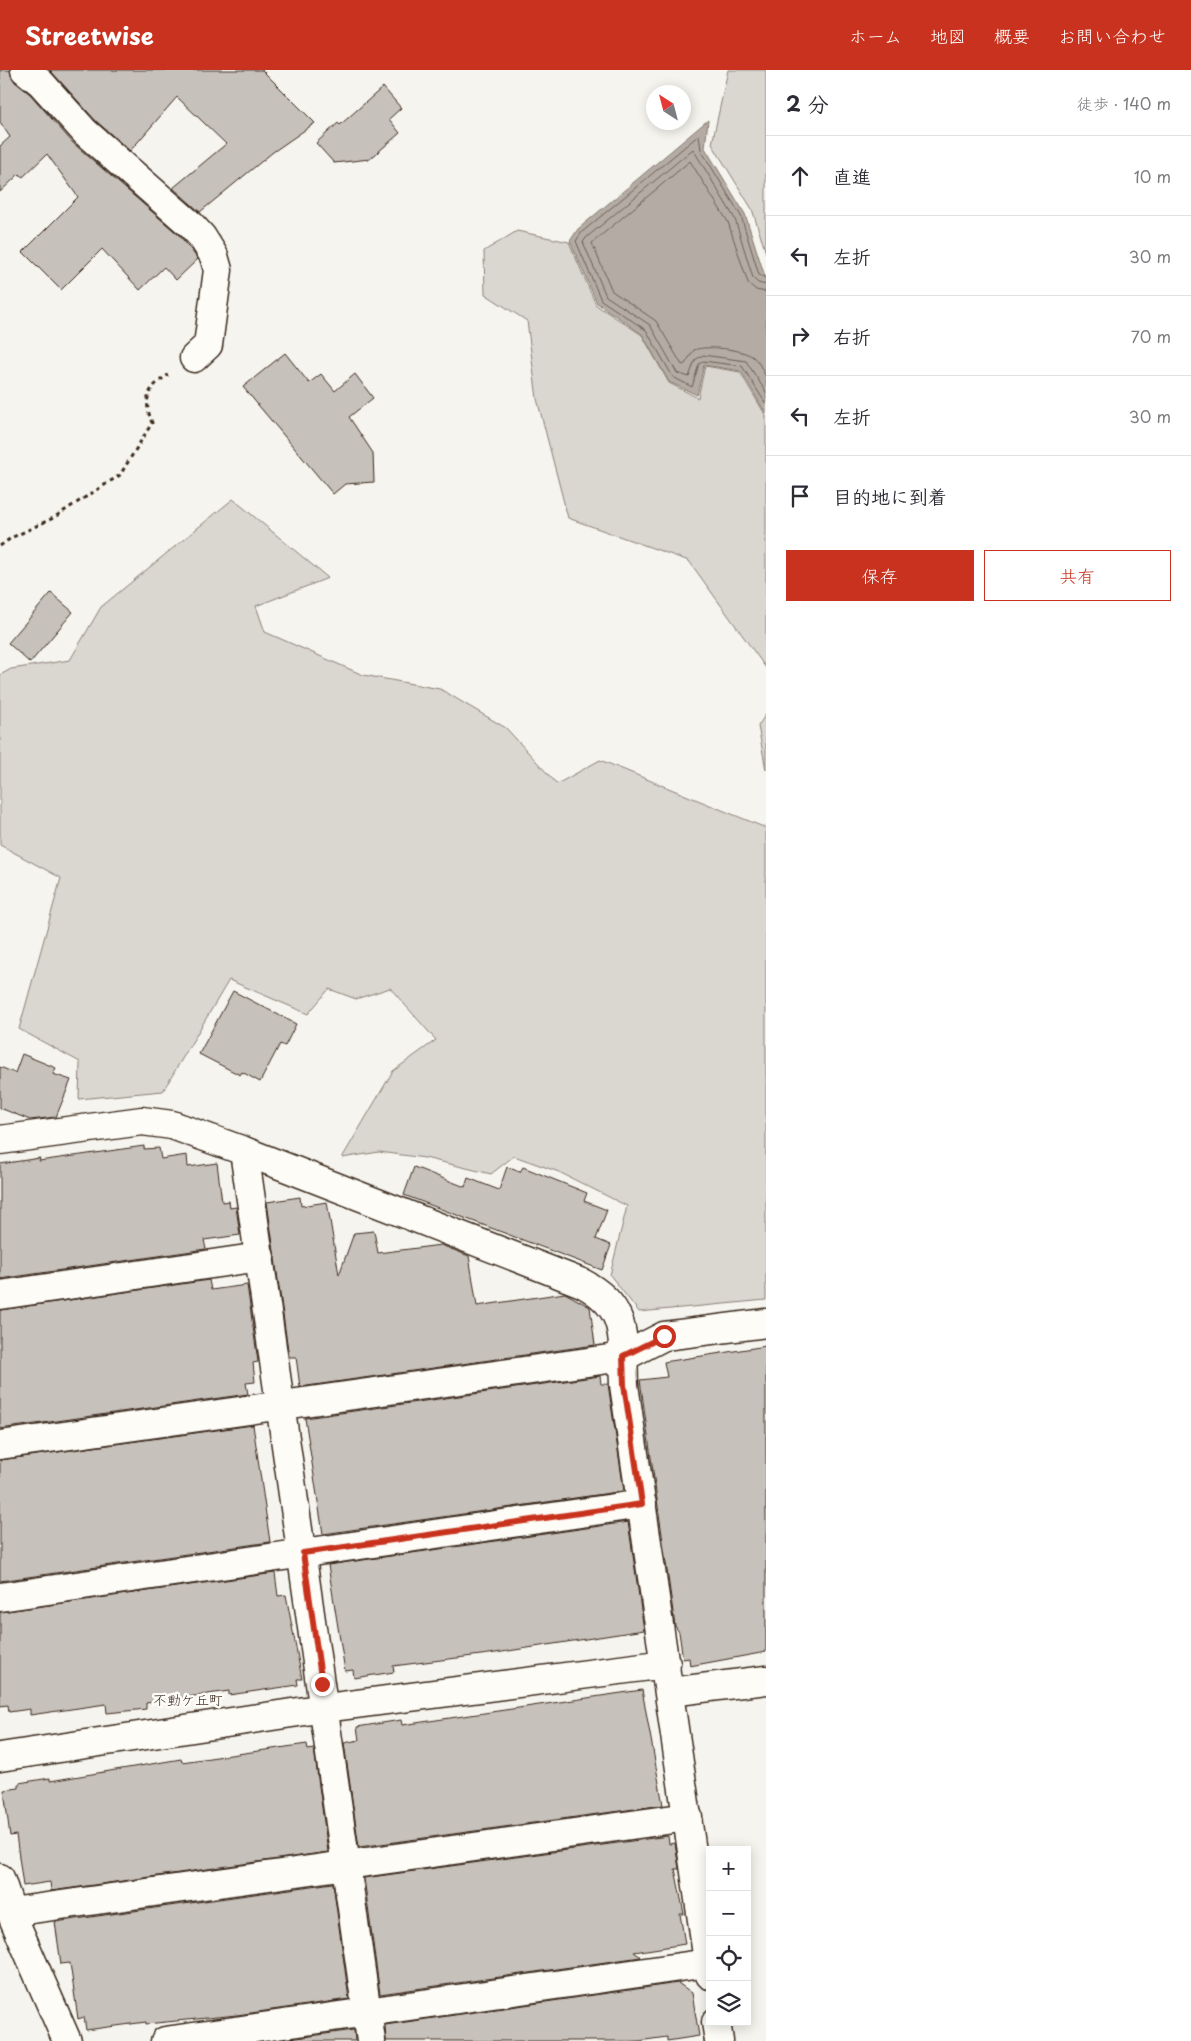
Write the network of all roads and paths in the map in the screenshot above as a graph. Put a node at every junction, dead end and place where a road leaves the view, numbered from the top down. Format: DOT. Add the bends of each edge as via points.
graph roads {
  1 [pos="25,70"];
  2 [pos="194,358"];
  3 [pos="0,546"];
  4 [pos="0,1140"];
  5 [pos="244,1151"];
  6 [pos="260,1258"];
  7 [pos="0,1295"];
  8 [pos="766,1323"];
  9 [pos="623,1356"];
  10 [pos="281,1405"];
  11 [pos="0,1445"];
  12 [pos="642,1504"];
  13 [pos="303,1553"];
  14 [pos="0,1597"];
  15 [pos="666,1664"];
  16 [pos="766,1680"];
  17 [pos="670,1692"];
  18 [pos="325,1708"];
  19 [pos="0,1757"];
  20 [pos="688,1817"];
  21 [pos="347,1865"];
  22 [pos="0,1878"];
  23 [pos="11,1912"];
  24 [pos="706,1947"];
  25 [pos="706,1969"];
  26 [pos="368,2012"];
  27 [pos="717,2026"];
  28 [pos="67,2041"];
  29 [pos="165,2041"];
  30 [pos="372,2041"];
  31 [pos="719,2041"];
  1 -- 2 [label="street" via="85,132 192,226 214,256 218,270 208,345"];
  2 -- 3 [label="path" via="156,383 149,392 147,410 152,423 120,475 53,518"];
  4 -- 5 [label="street" via="142,1121 172,1125"];
  5 -- 6 [label="street"];
  5 -- 9 [label="street" via="600,1292 622,1325"];
  6 -- 7 [label="street"];
  6 -- 10 [label="street"];
  8 -- 9 [label="street" via="664,1336"];
  9 -- 10 [label="street"];
  9 -- 12 [label="street" via="624,1385"];
  10 -- 11 [label="street"];
  10 -- 13 [label="street"];
  12 -- 13 [label="street"];
  12 -- 15 [label="street"];
  13 -- 14 [label="street"];
  13 -- 18 [label="street"];
  15 -- 17 [label="street"];
  15 -- 18 [label="street"];
  16 -- 17 [label="street"];
  17 -- 20 [label="street"];
  18 -- 19 [label="street"];
  18 -- 21 [label="street"];
  20 -- 21 [label="street"];
  20 -- 24 [label="street"];
  21 -- 23 [label="street"];
  21 -- 26 [label="street"];
  22 -- 23 [label="street"];
  23 -- 28 [label="street"];
  25 -- 26 [label="street"];
  26 -- 29 [label="street"];
  26 -- 30 [label="street"];
  27 -- 31 [label="street"];
}
